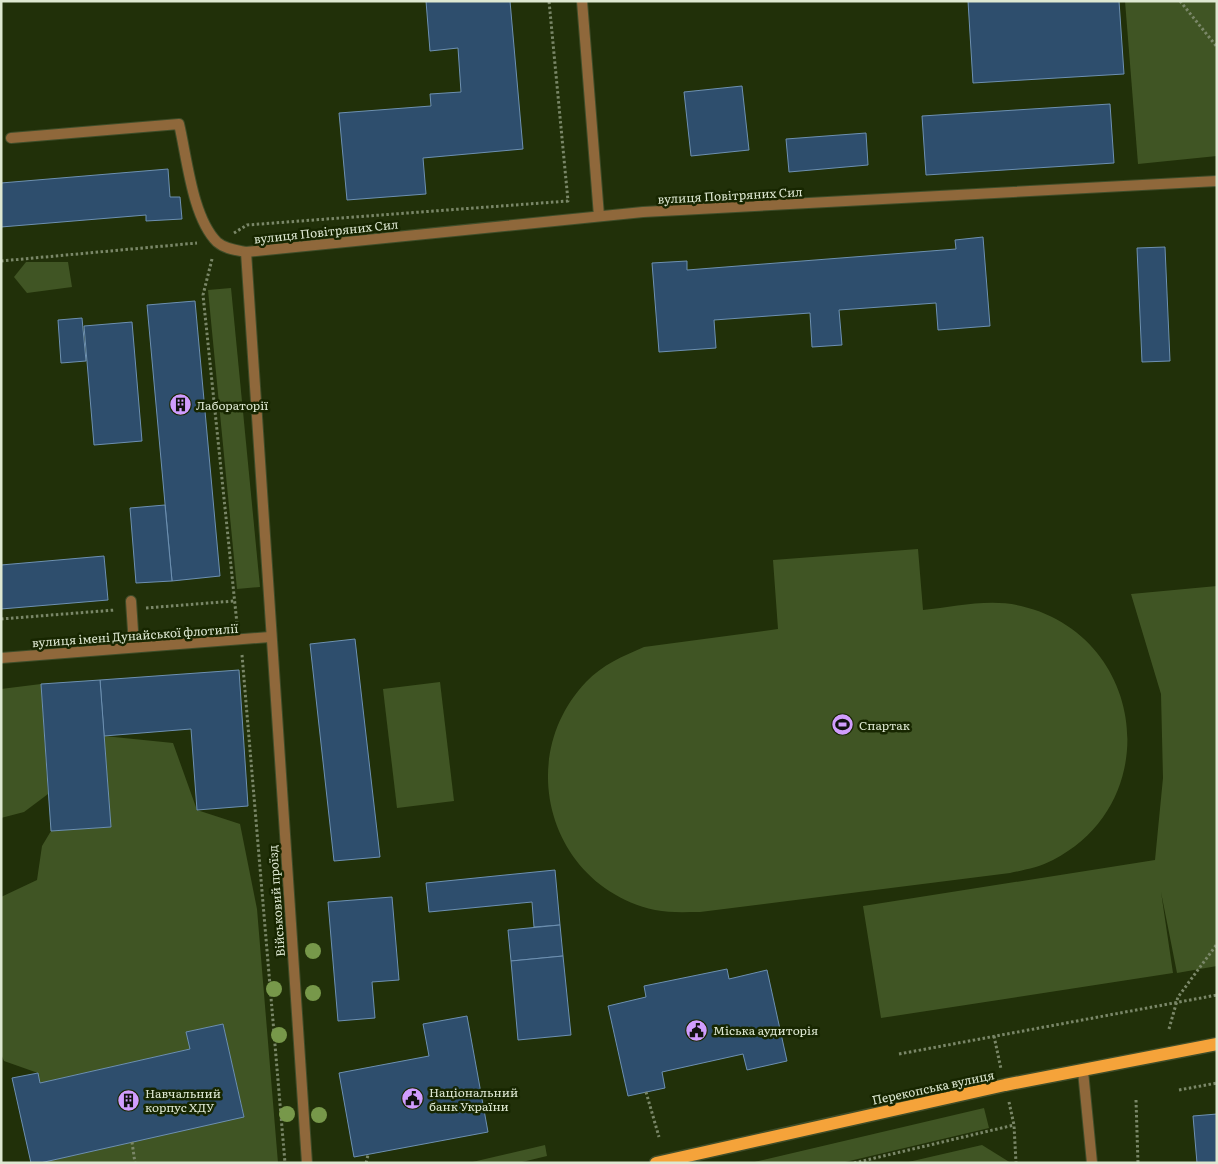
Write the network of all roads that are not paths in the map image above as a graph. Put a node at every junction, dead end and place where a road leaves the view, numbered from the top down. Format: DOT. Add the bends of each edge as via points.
graph roads {
  1 [pos="582,1"];
  2 [pos="11,138"];
  3 [pos="1217,181"];
  4 [pos="598,216"];
  5 [pos="246,252"];
  6 [pos="130,600"];
  7 [pos="270,637"];
  8 [pos="134,646"];
  9 [pos="1,658"];
  10 [pos="1217,1044"];
  11 [pos="1083,1071"];
  12 [pos="307,1163"];
  13 [pos="656,1163"];
  14 [pos="1092,1163"];
  1 -- 4 [label="street"];
  2 -- 5 [label="street" via="180,124 200,215 217,242 228,249"];
  3 -- 4 [label="street, вулиця Повітряних Сил"];
  4 -- 5 [label="street, вулиця Повітряних Сил"];
  5 -- 7 [label="street, Військовий проїзд"];
  6 -- 8 [label="street"];
  7 -- 8 [label="street, вулиця імені Дунайської флотилії"];
  7 -- 12 [label="street, Військовий проїзд"];
  8 -- 9 [label="street, вулиця імені Дунайської флотилії"];
  10 -- 11 [label="main road, Перекопська вулиця"];
  11 -- 13 [label="main road, Перекопська вулиця" via="1005,1085"];
  11 -- 14 [label="street"];
}
